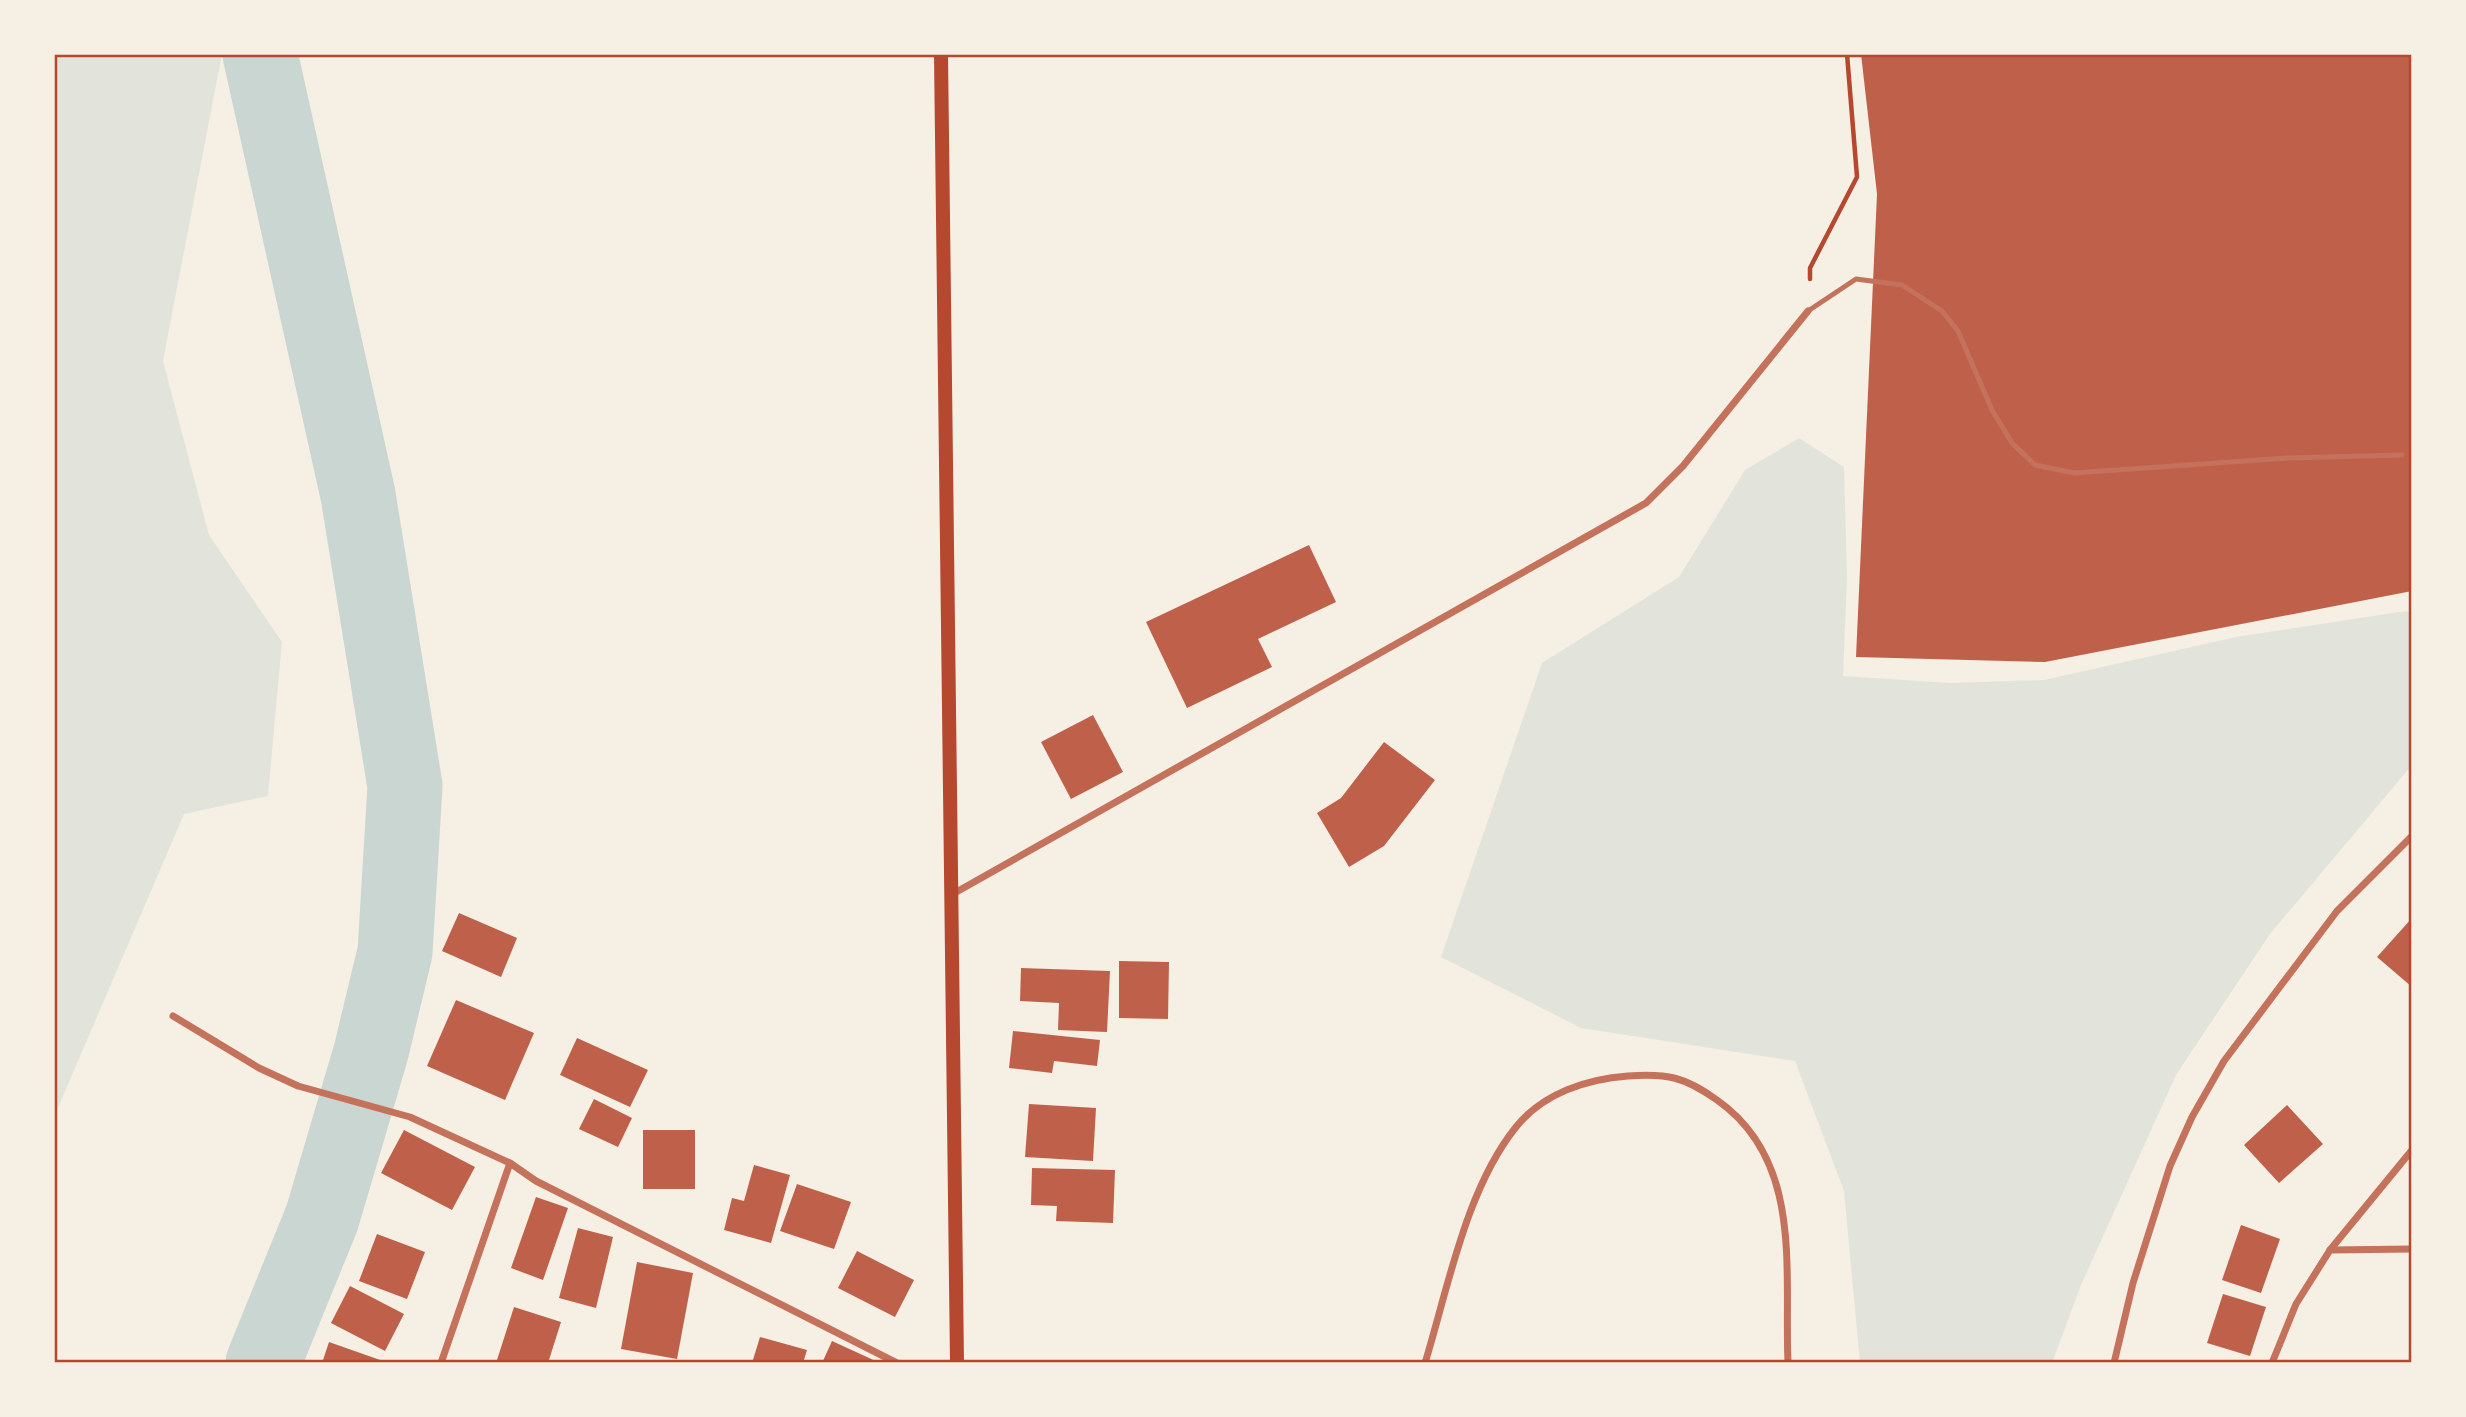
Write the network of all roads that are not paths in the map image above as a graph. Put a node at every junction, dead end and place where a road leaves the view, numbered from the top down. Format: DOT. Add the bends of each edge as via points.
graph roads {
  1 [pos="941,54"];
  2 [pos="1808,311"];
  3 [pos="2402,456"];
  4 [pos="2412,836"];
  5 [pos="950,895"];
  6 [pos="173,1016"];
  7 [pos="2412,1150"];
  8 [pos="510,1163"];
  9 [pos="2412,1249"];
  10 [pos="2330,1250"];
  11 [pos="441,1363"];
  12 [pos="897,1363"];
  13 [pos="957,1363"];
  14 [pos="1425,1363"];
  15 [pos="1788,1363"];
  16 [pos="2113,1363"];
  17 [pos="2272,1363"];
  1 -- 5 [label="main road"];
  2 -- 3 [label="lane" via="1856,279 1902,285 1942,311 1958,331 1992,410 2035,465 2074,473 2287,458"];
  2 -- 5 [label="street" via="1683,466 1646,503"];
  4 -- 16 [label="street" via="2337,911 2224,1061 2192,1117 2166,1178"];
  5 -- 13 [label="main road"];
  6 -- 8 [label="street" via="298,1086 410,1117"];
  7 -- 10 [label="street"];
  8 -- 11 [label="street"];
  8 -- 12 [label="street" via="536,1181"];
  9 -- 10 [label="street"];
  10 -- 17 [label="street" via="2296,1304"];
  14 -- 15 [label="street" via="1483,1184 1517,1126 1540,1105 1570,1088 1600,1078 1639,1075 1676,1076 1708,1093 1736,1113 1772,1169 1784,1208 1789,1261"];
}
